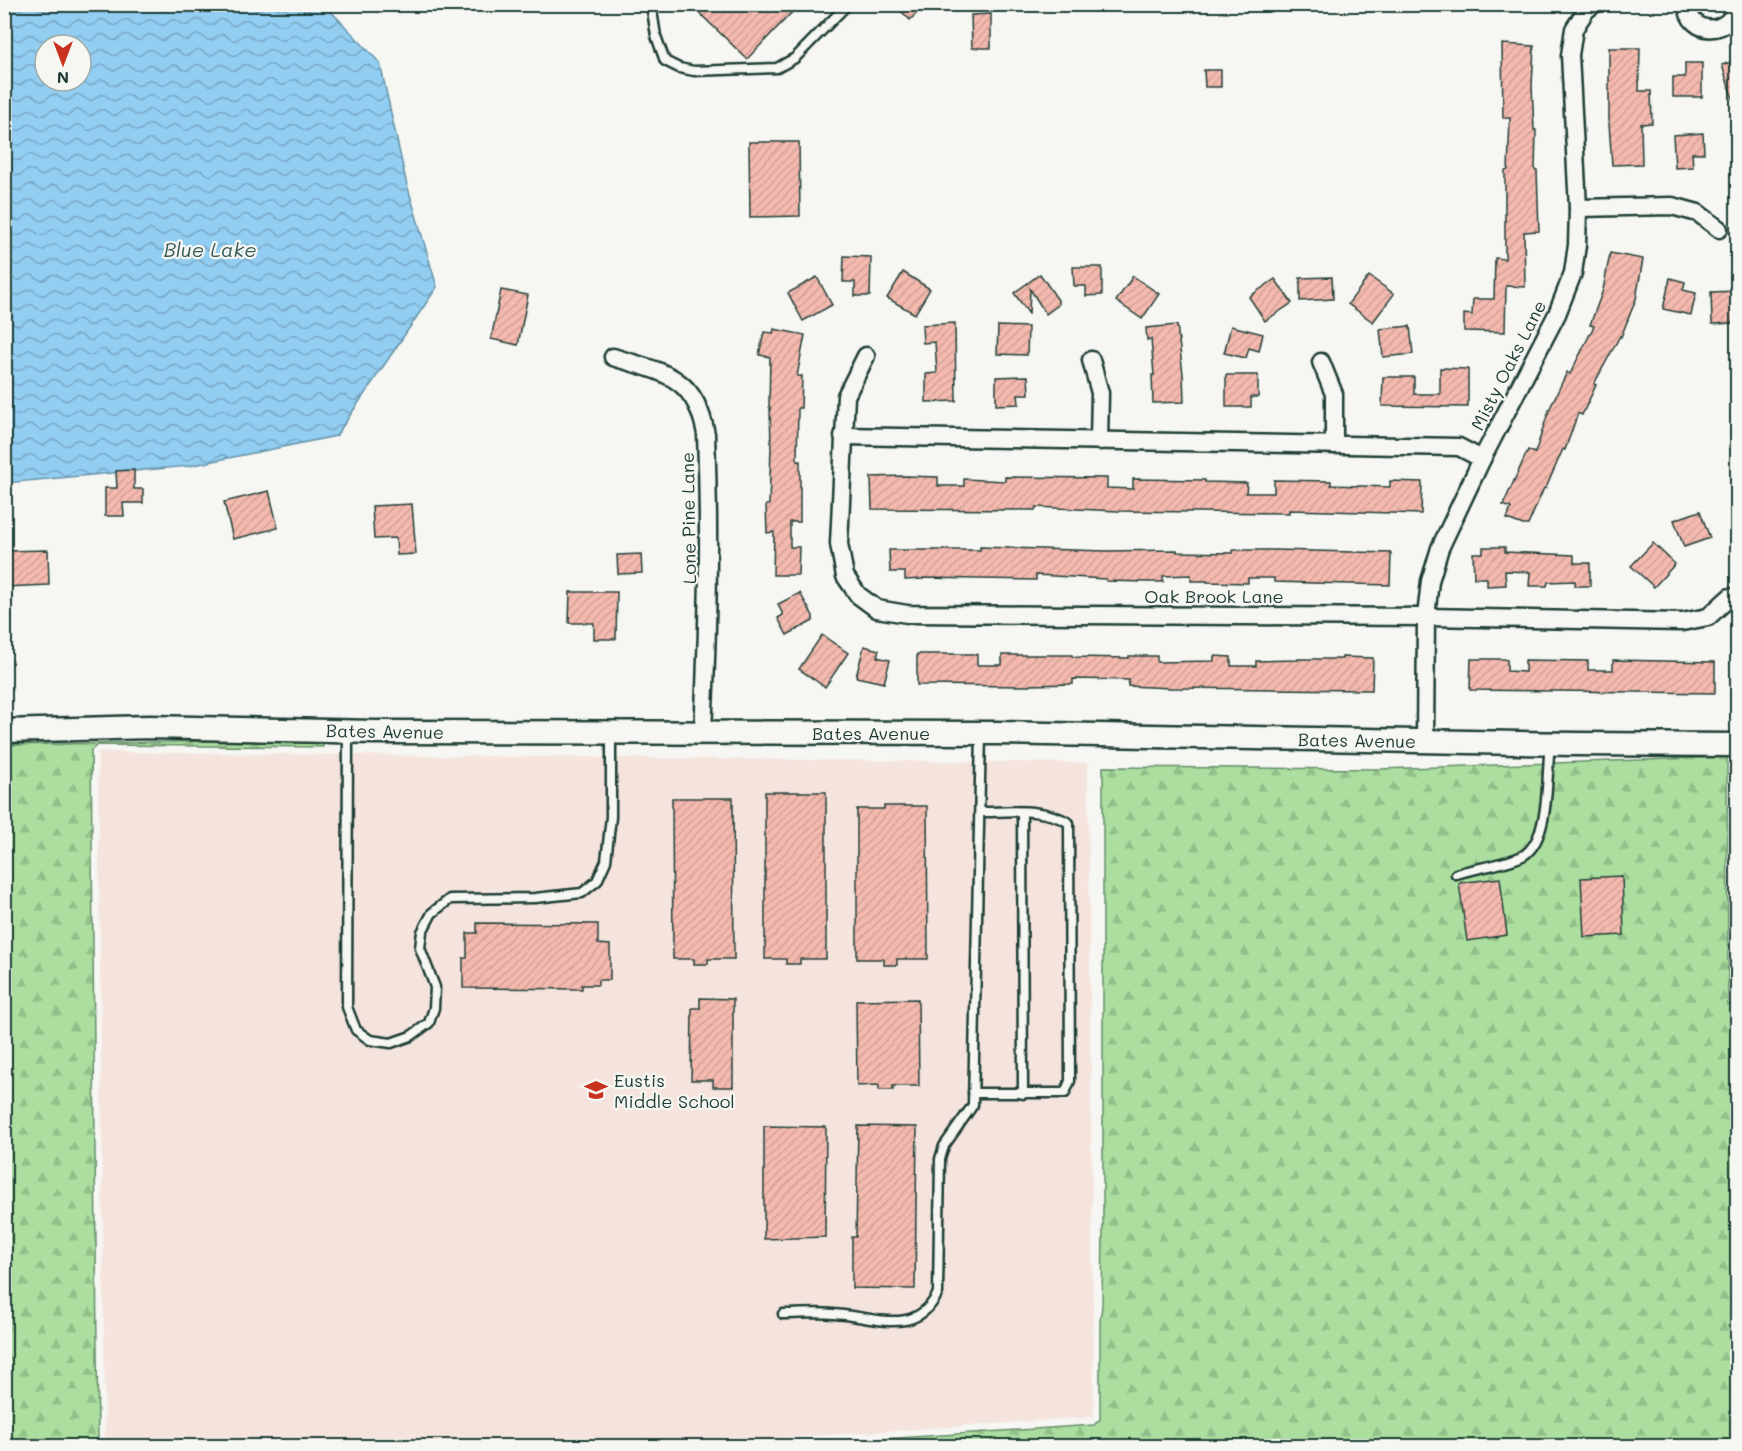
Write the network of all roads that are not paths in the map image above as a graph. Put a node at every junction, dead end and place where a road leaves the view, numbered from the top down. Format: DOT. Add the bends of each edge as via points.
graph roads {
  1 [pos="651,4"];
  2 [pos="848,4"];
  3 [pos="1594,4"];
  4 [pos="1687,4"];
  5 [pos="1737,4"];
  6 [pos="1578,208"];
  7 [pos="1719,229"];
  8 [pos="866,356"];
  9 [pos="613,357"];
  10 [pos="1091,360"];
  11 [pos="1321,362"];
  12 [pos="843,436"];
  13 [pos="1099,441"];
  14 [pos="1334,445"];
  15 [pos="1482,459"];
  16 [pos="1730,597"];
  17 [pos="1425,617"];
  18 [pos="348,731"];
  19 [pos="4,732"];
  20 [pos="611,732"];
  21 [pos="703,732"];
  22 [pos="981,733"];
  23 [pos="1425,741"];
  24 [pos="1550,743"];
  25 [pos="1737,745"];
  26 [pos="980,812"];
  27 [pos="1022,812"];
  28 [pos="1456,874"];
  29 [pos="973,1093"];
  30 [pos="1023,1094"];
  31 [pos="783,1314"];
  1 -- 2 [label="lane" via="665,61 694,71 777,68 795,58"];
  3 -- 6 [label="street, Misty Oaks Lane" via="1574,29 1570,55"];
  4 -- 5 [label="street" via="1692,19 1709,29 1728,23"];
  6 -- 7 [label="street" via="1672,206 1698,213"];
  6 -- 15 [label="street, Misty Oaks Lane" via="1573,273 1557,314"];
  8 -- 12 [label="street, Oak Brook Lane" via="846,396"];
  9 -- 21 [label="street, Lone Pine Lane" via="668,374 695,398 703,417 710,543"];
  10 -- 13 [label="street" via="1101,393"];
  11 -- 14 [label="street" via="1334,394"];
  12 -- 13 [label="street"];
  12 -- 17 [label="street, Oak Brook Lane" via="839,544 845,576 858,595 877,609 907,614"];
  13 -- 14 [label="street"];
  14 -- 15 [label="street" via="1459,447"];
  15 -- 17 [label="street, Misty Oaks Lane" via="1440,548"];
  16 -- 17 [label="street, Oak Brook Lane" via="1708,617 1682,622"];
  17 -- 23 [label="street, Misty Oaks Lane"];
  18 -- 19 [label="street, Bates Avenue" via="149,727"];
  18 -- 20 [label="street, Bates Avenue"];
  18 -- 20 [label="lane" via="347,1007 356,1030 370,1040 391,1043 411,1036 429,1023 434,1008 435,987 420,948 422,932 432,913 450,899 536,898 582,892 597,881 606,861 611,817"];
  20 -- 21 [label="street, Bates Avenue"];
  21 -- 22 [label="street, Bates Avenue"];
  22 -- 23 [label="street, Bates Avenue"];
  22 -- 26 [label="lane"];
  23 -- 24 [label="street, Bates Avenue"];
  24 -- 25 [label="street, Bates Avenue"];
  24 -- 28 [label="lane" via="1544,816 1531,849 1522,857"];
  26 -- 27 [label="lane"];
  26 -- 29 [label="lane"];
  27 -- 30 [label="lane"];
  27 -- 30 [label="lane" via="1049,815 1069,823 1070,844 1070,1081 1065,1093"];
  29 -- 30 [label="lane"];
  29 -- 31 [label="lane" via="973,1105 944,1146 940,1160 938,1293 932,1306 918,1317 906,1320"];
}
